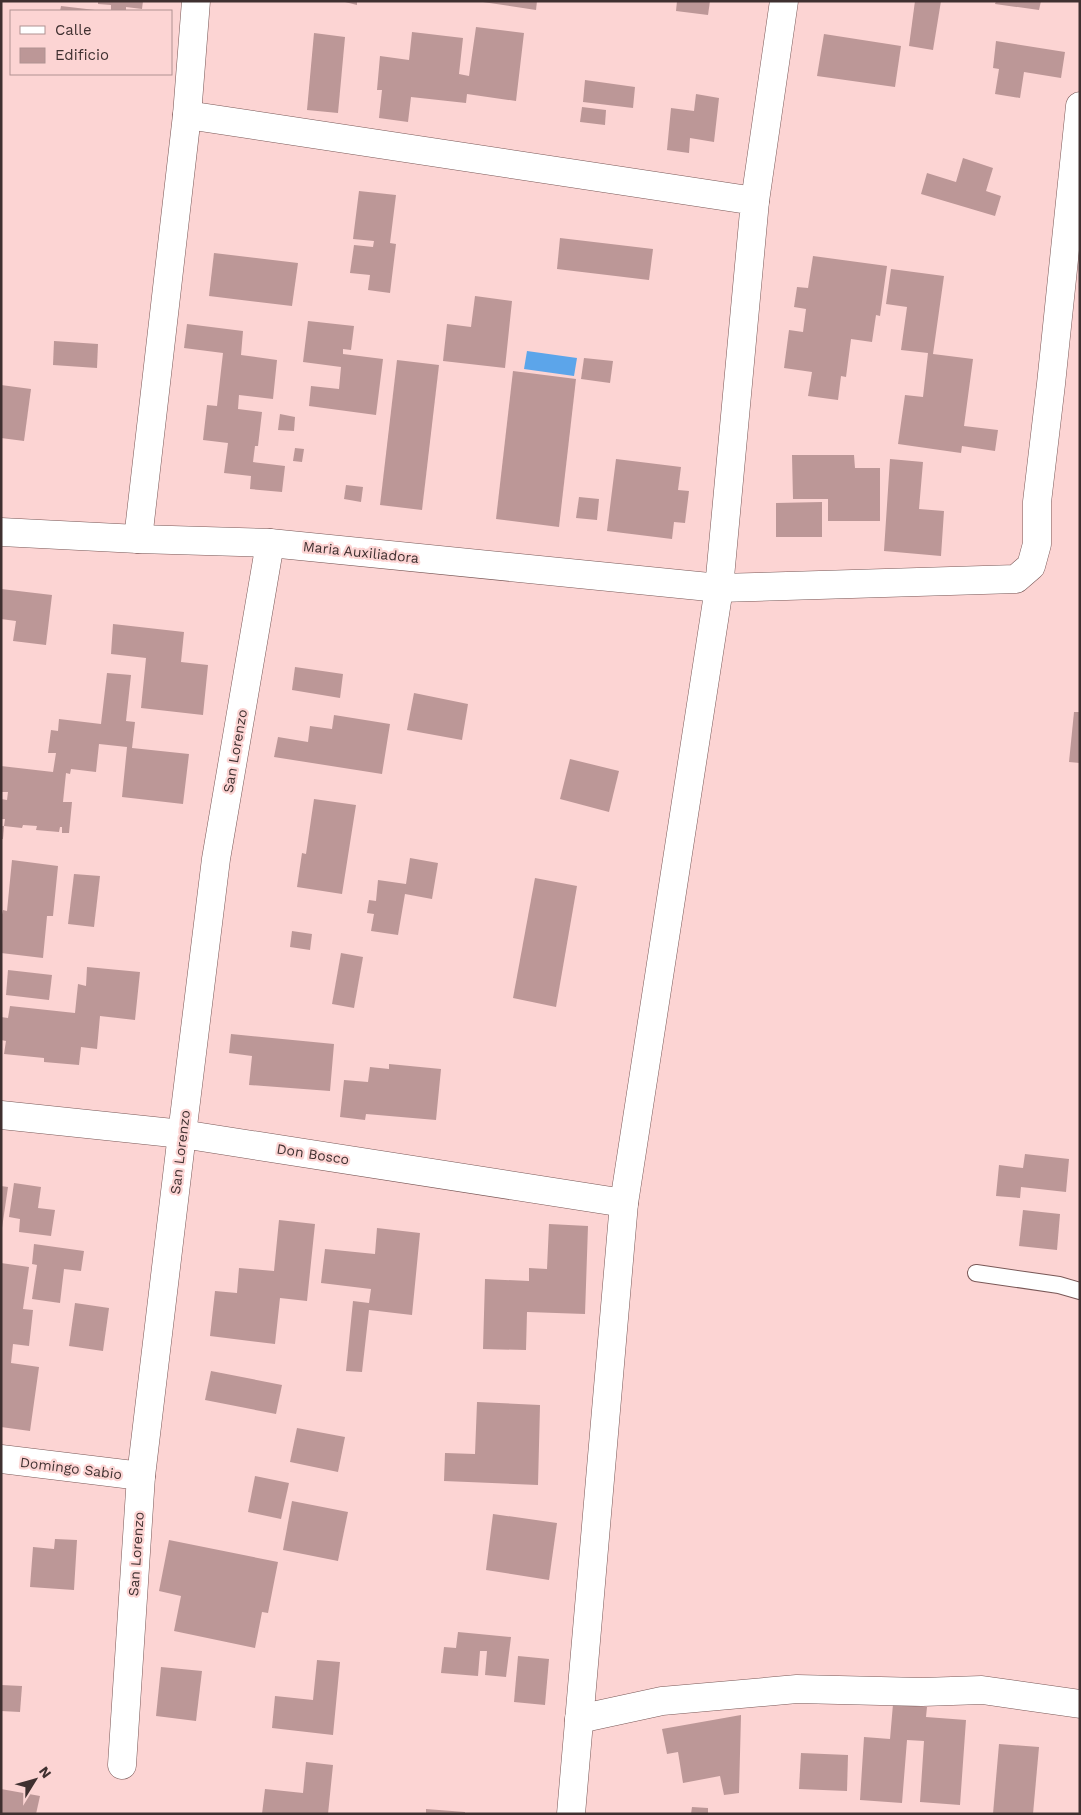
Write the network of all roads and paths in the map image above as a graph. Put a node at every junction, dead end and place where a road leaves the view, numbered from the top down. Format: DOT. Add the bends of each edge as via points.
graph roads {
  1 [pos="196,1"];
  2 [pos="784,1"];
  3 [pos="1080,106"];
  4 [pos="187,116"];
  5 [pos="755,201"];
  6 [pos="1,532"];
  7 [pos="138,539"];
  8 [pos="270,543"];
  9 [pos="719,588"];
  10 [pos="1,1115"];
  11 [pos="182,1134"];
  12 [pos="624,1203"];
  13 [pos="976,1273"];
  14 [pos="1080,1291"];
  15 [pos="1,1459"];
  16 [pos="142,1476"];
  17 [pos="1080,1704"];
  18 [pos="579,1719"];
  19 [pos="122,1765"];
  20 [pos="571,1814"];
  1 -- 4 [label="street"];
  2 -- 5 [label="street"];
  3 -- 9 [label="street, Maria Auxiliadora" via="1038,502 1037,544 1031,566 1016,579"];
  4 -- 5 [label="street"];
  4 -- 7 [label="street"];
  5 -- 9 [label="street"];
  6 -- 7 [label="street, Maria Auxiliadora"];
  7 -- 8 [label="street, Maria Auxiliadora"];
  8 -- 9 [label="street, Maria Auxiliadora"];
  8 -- 11 [label="street, San Lorenzo" via="216,859"];
  9 -- 12 [label="street"];
  10 -- 11 [label="street, Don Bosco"];
  11 -- 12 [label="street, Don Bosco"];
  11 -- 16 [label="street, San Lorenzo"];
  12 -- 18 [label="street"];
  13 -- 14 [label="lane" via="1059,1284"];
  15 -- 16 [label="street, Domingo Sabio"];
  16 -- 19 [label="street, San Lorenzo"];
  17 -- 18 [label="street" via="982,1690 797,1689 662,1701"];
  18 -- 20 [label="street"];
}
